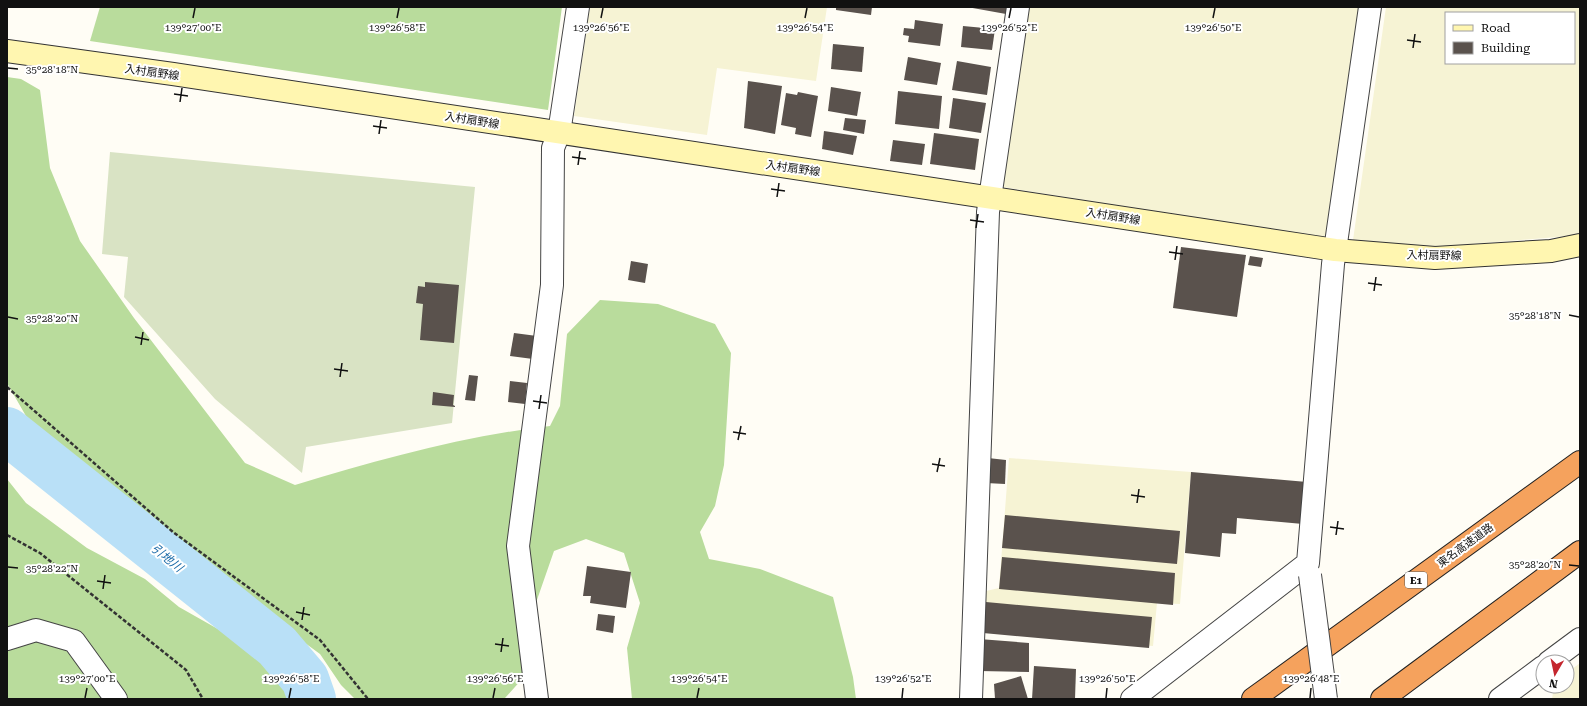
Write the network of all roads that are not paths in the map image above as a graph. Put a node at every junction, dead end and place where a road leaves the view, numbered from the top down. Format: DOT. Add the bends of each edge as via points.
graph roads {
  1 [pos="578,7"];
  2 [pos="1018,7"];
  3 [pos="1370,7"];
  4 [pos="7,51"];
  5 [pos="559,133"];
  6 [pos="990,197"];
  7 [pos="1580,246"];
  8 [pos="1335,250"];
  9 [pos="1580,462"];
  10 [pos="1580,552"];
  11 [pos="1309,569"];
  12 [pos="7,638"];
  13 [pos="1580,639"];
  14 [pos="1560,654"];
  15 [pos="1535,673"];
  16 [pos="116,699"];
  17 [pos="537,699"];
  18 [pos="971,699"];
  19 [pos="1132,699"];
  20 [pos="1253,699"];
  21 [pos="1326,699"];
  22 [pos="1382,699"];
  23 [pos="1500,699"];
  1 -- 5 [label="street"];
  2 -- 6 [label="street"];
  3 -- 8 [label="street"];
  4 -- 5 [label="street, 入村扇野線"];
  5 -- 6 [label="street, 入村扇野線"];
  5 -- 17 [label="street" via="553,148 552,285 518,546"];
  6 -- 8 [label="street, 入村扇野線"];
  6 -- 18 [label="street"];
  7 -- 8 [label="street, 入村扇野線" via="1551,251 1435,258"];
  8 -- 11 [label="street"];
  9 -- 20 [label="highway, 東名高速道路 / E1"];
  10 -- 22 [label="highway"];
  11 -- 19 [label="street"];
  11 -- 21 [label="street, bridge"];
  12 -- 16 [label="street" via="36,630 74,642"];
  13 -- 14 [label="street"];
  15 -- 23 [label="street"];
}
